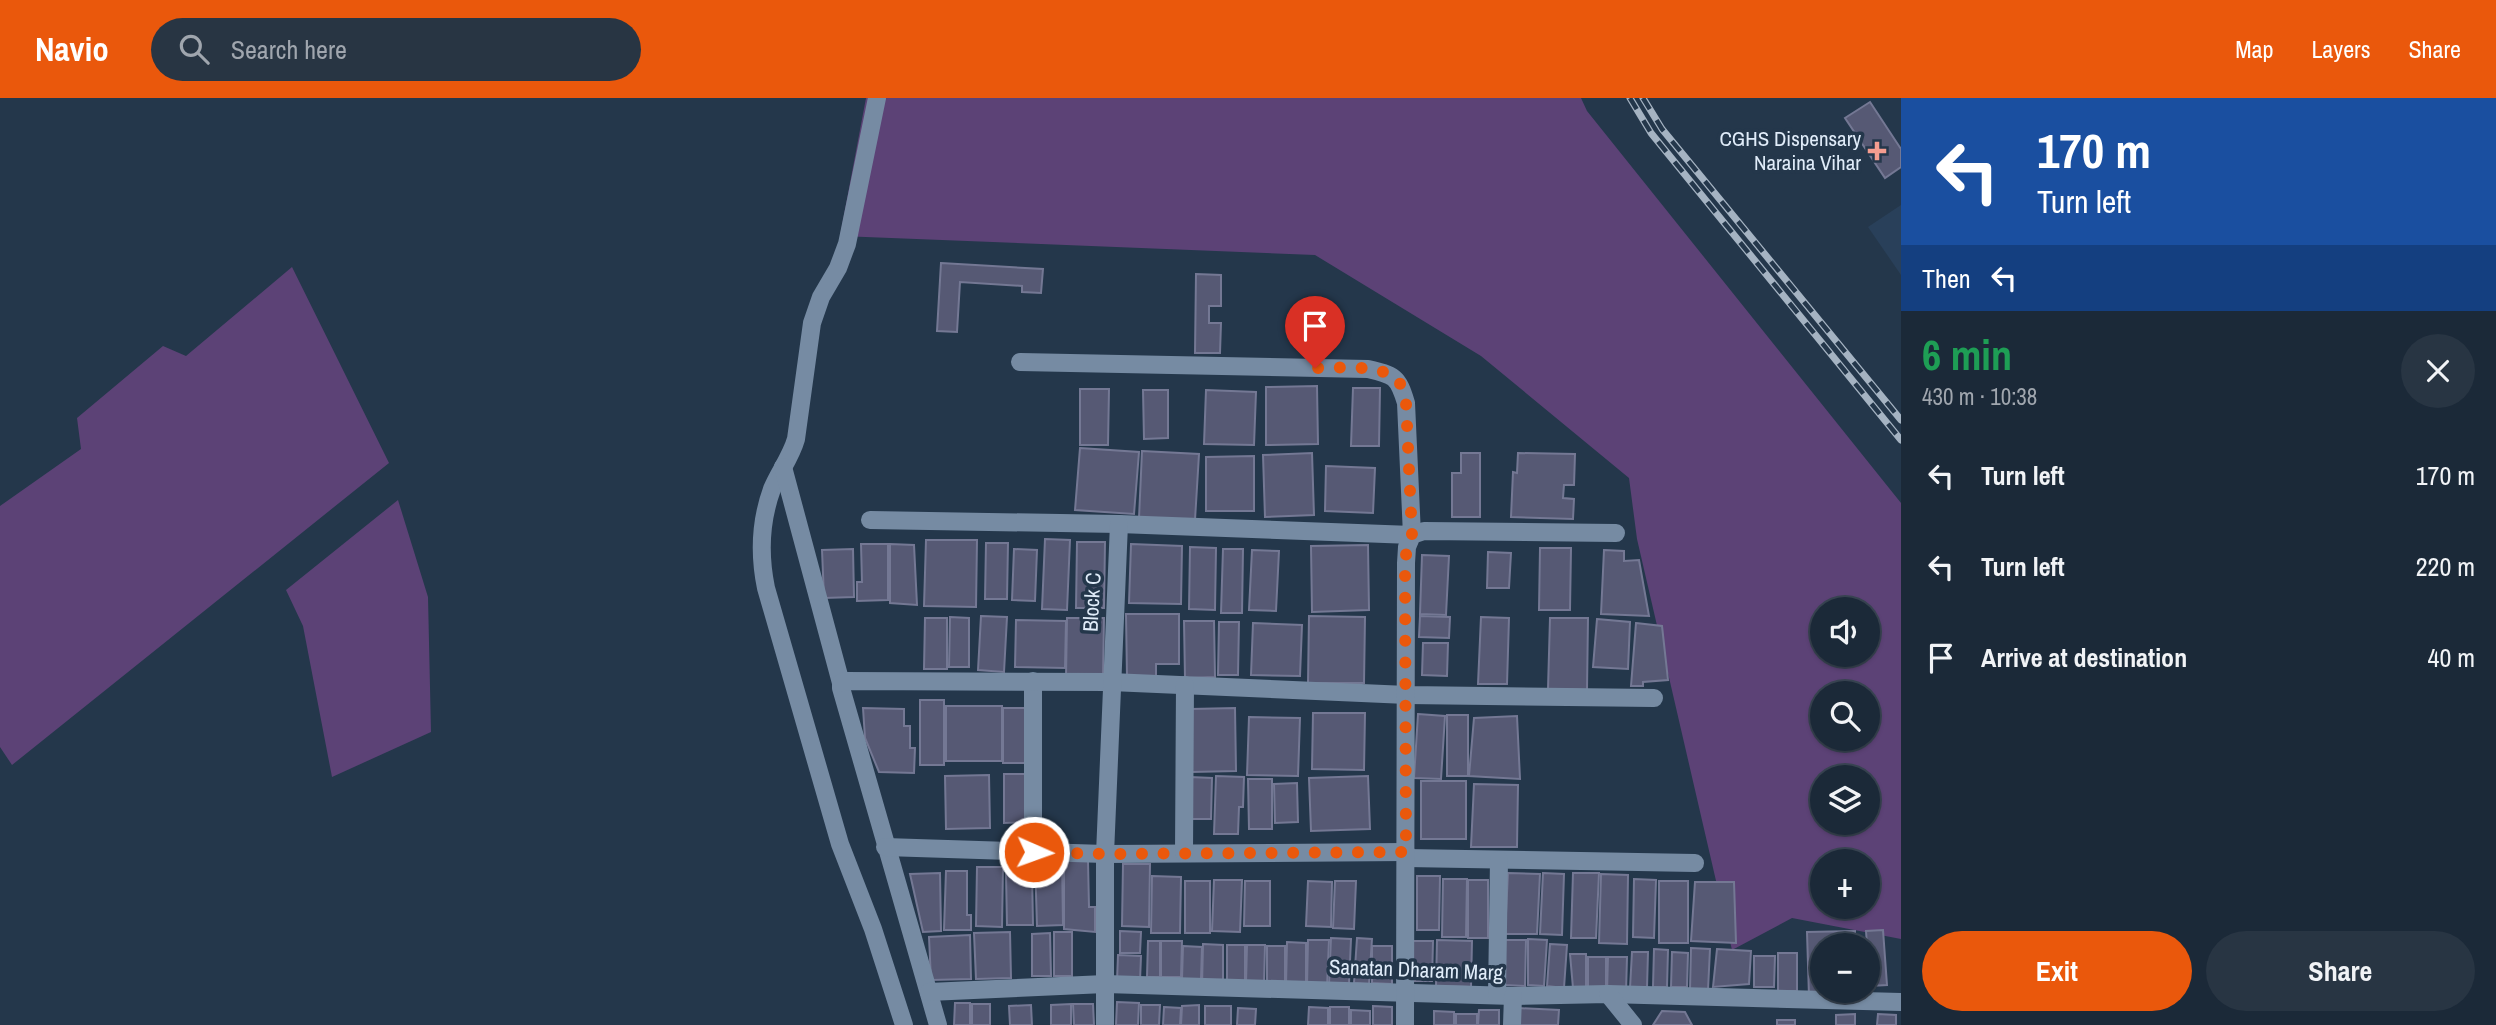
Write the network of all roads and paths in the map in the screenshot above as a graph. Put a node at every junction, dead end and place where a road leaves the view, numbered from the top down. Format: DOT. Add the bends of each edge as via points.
graph roads {
  1 [pos="877,98"];
  2 [pos="1020,362"];
  3 [pos="783,467"];
  4 [pos="870,520"];
  5 [pos="1119,524"];
  6 [pos="1616,533"];
  7 [pos="1412,535"];
  8 [pos="1032,681"];
  9 [pos="1111,682"];
  10 [pos="841,683"];
  11 [pos="1185,685"];
  12 [pos="1407,695"];
  13 [pos="1654,698"];
  14 [pos="886,846"];
  15 [pos="1034,852"];
  16 [pos="1184,853"];
  17 [pos="1105,854"];
  18 [pos="1406,855"];
  19 [pos="1499,860"];
  20 [pos="1695,863"];
  21 [pos="1105,984"];
  22 [pos="929,992"];
  23 [pos="1406,992"];
  24 [pos="1608,994"];
  25 [pos="1505,996"];
  26 [pos="1901,1002"];
  27 [pos="904,1025"];
  28 [pos="938,1025"];
  29 [pos="1105,1025"];
  30 [pos="1405,1025"];
  31 [pos="1512,1025"];
  32 [pos="1633,1025"];
  1 -- 3 [label="street" via="847,244 812,323 796,439"];
  2 -- 7 [label="street" via="1368,369 1391,374 1400,383 1406,403"];
  3 -- 10 [label="street"];
  3 -- 27 [label="street" via="762,529 766,588 840,844"];
  4 -- 5 [label="street"];
  5 -- 7 [label="street"];
  5 -- 9 [label="street, Block C"];
  6 -- 7 [label="street" via="1424,531"];
  7 -- 12 [label="street" via="1405,563"];
  8 -- 9 [label="street"];
  8 -- 10 [label="street"];
  8 -- 15 [label="street"];
  9 -- 11 [label="street"];
  9 -- 17 [label="street, Block C"];
  10 -- 14 [label="street"];
  11 -- 12 [label="street"];
  11 -- 16 [label="street"];
  12 -- 13 [label="street"];
  12 -- 18 [label="street"];
  14 -- 15 [label="street"];
  14 -- 22 [label="street"];
  15 -- 17 [label="street"];
  16 -- 17 [label="street"];
  16 -- 18 [label="street"];
  17 -- 21 [label="street, Block C"];
  18 -- 19 [label="street"];
  18 -- 23 [label="street"];
  19 -- 20 [label="street"];
  19 -- 25 [label="street"];
  21 -- 22 [label="street, Sanatan Dharam Marg"];
  21 -- 23 [label="street, Sanatan Dharam Marg"];
  21 -- 29 [label="street, Block C"];
  22 -- 28 [label="street"];
  23 -- 25 [label="street, Sanatan Dharam Marg"];
  23 -- 30 [label="street"];
  24 -- 25 [label="street, Sanatan Dharam Marg"];
  24 -- 26 [label="street, Sanatan Dharam Marg"];
  24 -- 32 [label="street"];
  25 -- 31 [label="street"];
}
